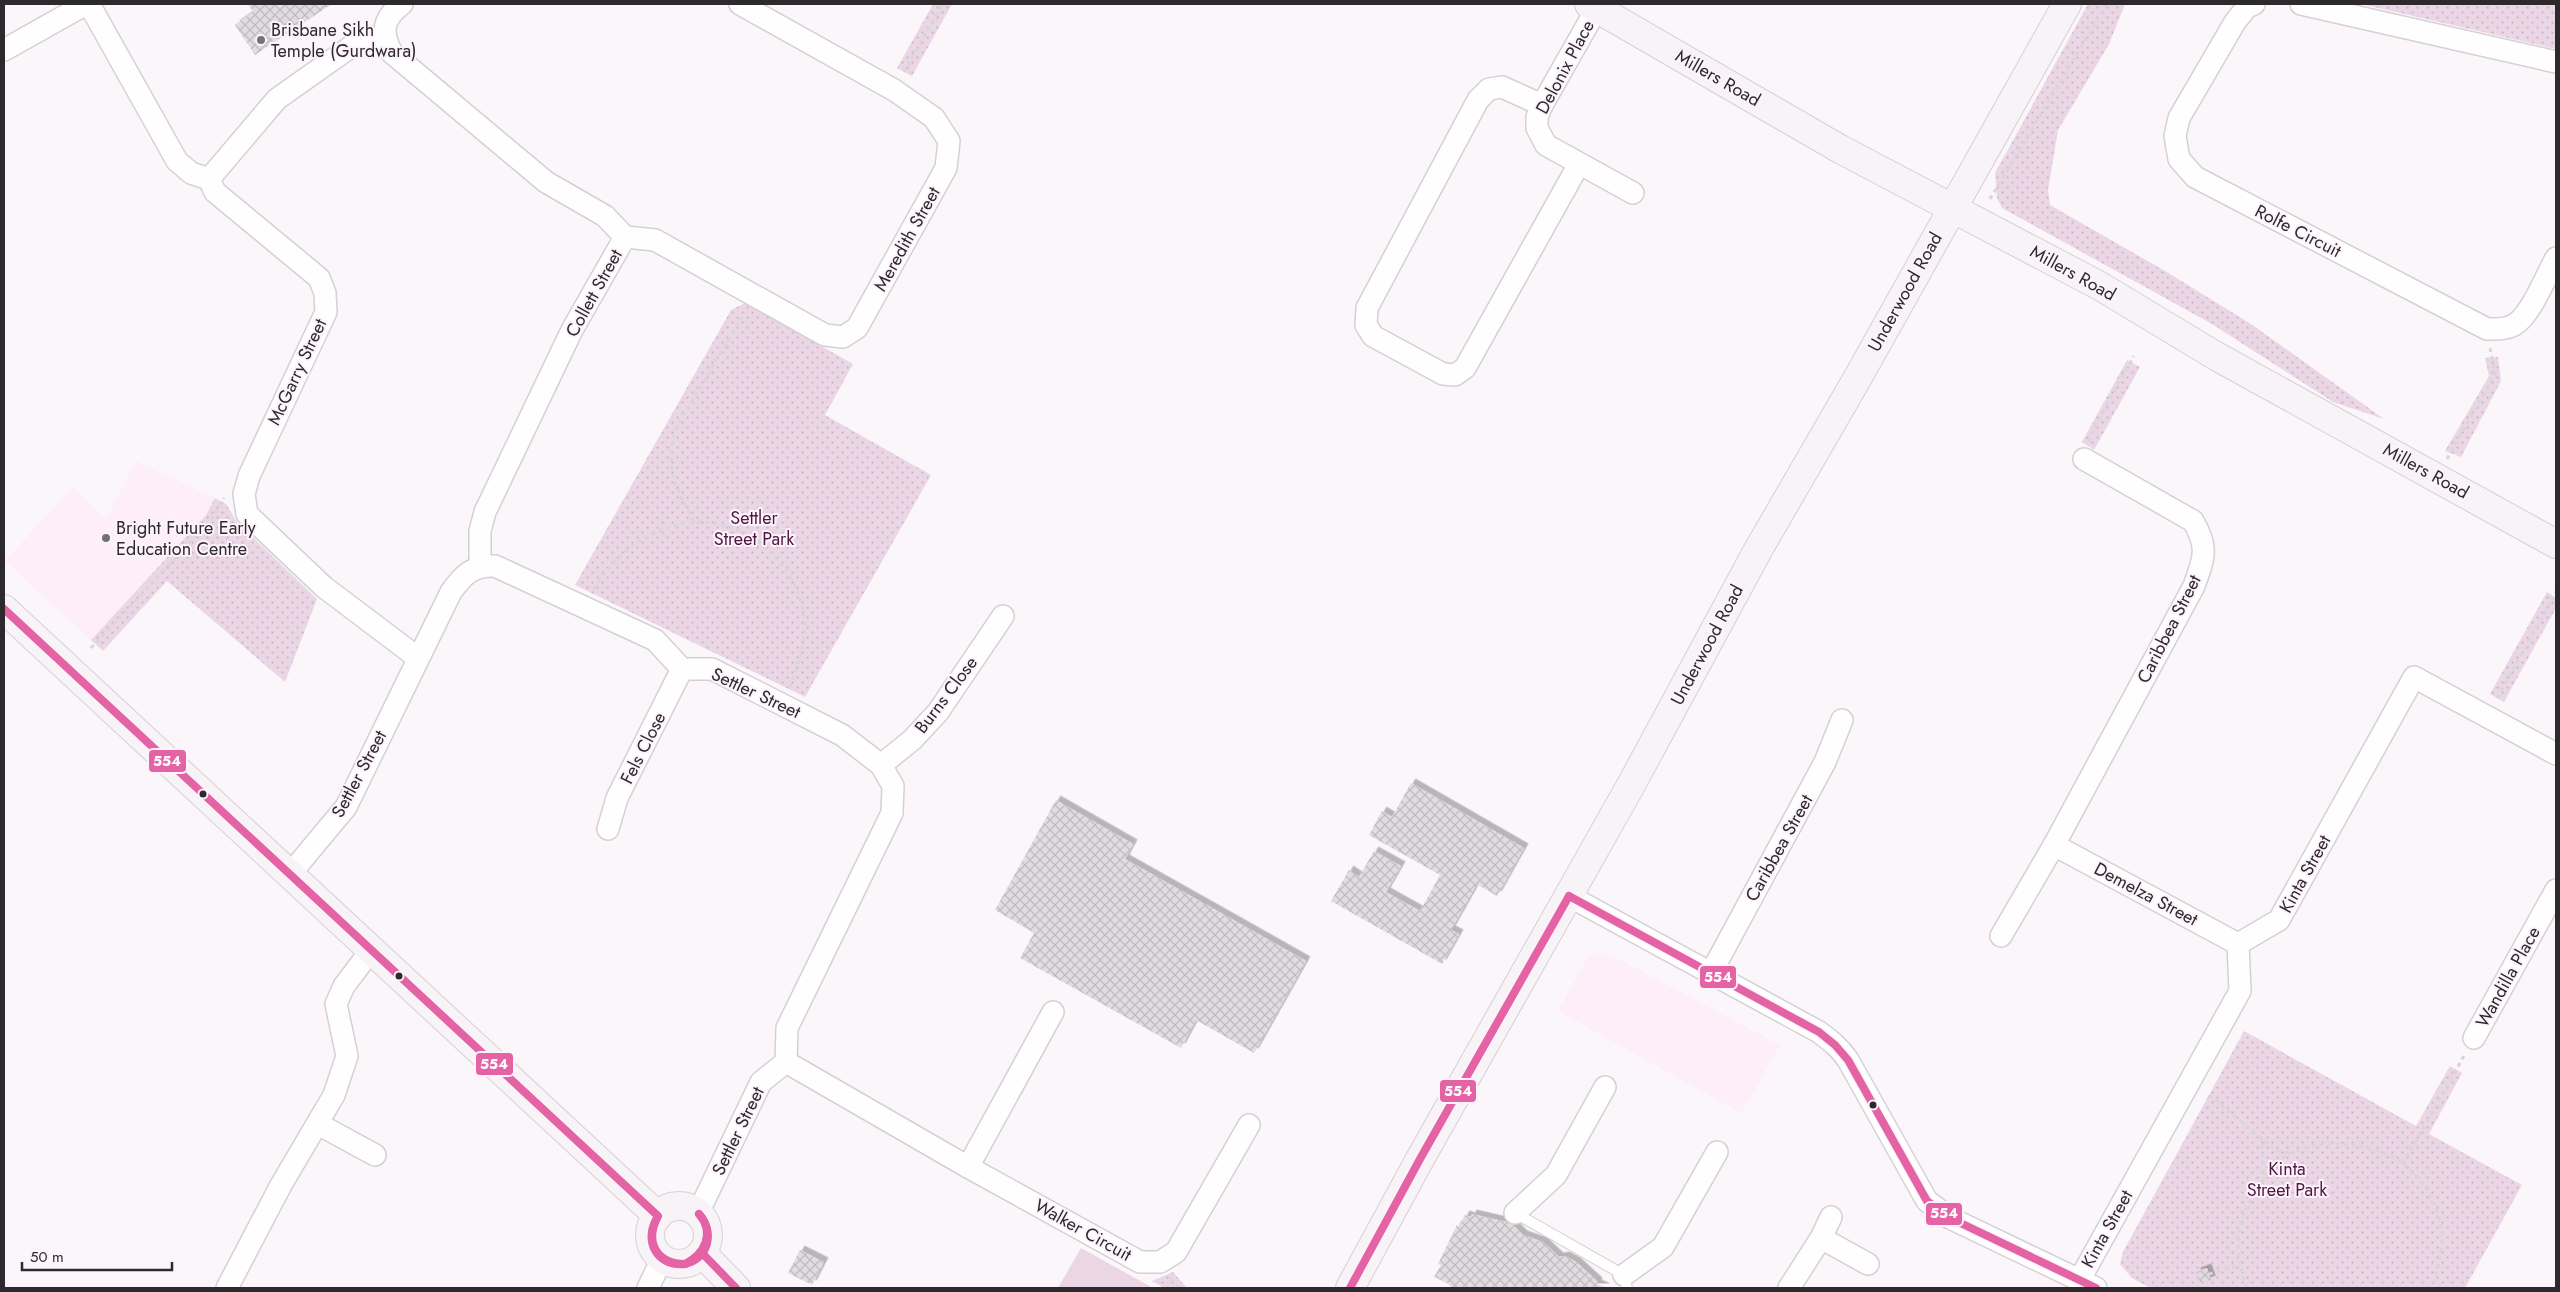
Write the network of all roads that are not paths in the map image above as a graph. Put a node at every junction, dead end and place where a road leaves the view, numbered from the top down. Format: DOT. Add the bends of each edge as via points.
graph roads {
  1 [pos="87,4"];
  2 [pos="402,4"];
  3 [pos="740,4"];
  4 [pos="2067,4"];
  5 [pos="2254,4"];
  6 [pos="2301,4"];
  7 [pos="1593,6"];
  8 [pos="384,37"];
  9 [pos="4,50"];
  10 [pos="2556,62"];
  11 [pos="1542,105"];
  12 [pos="1579,164"];
  13 [pos="208,178"];
  14 [pos="1633,193"];
  15 [pos="1952,208"];
  16 [pos="625,237"];
  17 [pos="2556,258"];
  18 [pos="2084,459"];
  19 [pos="2556,544"];
  20 [pos="480,565"];
  21 [pos="4,609"];
  22 [pos="1003,616"];
  23 [pos="418,658"];
  24 [pos="682,669"];
  25 [pos="1842,720"];
  26 [pos="2556,754"];
  27 [pos="880,765"];
  28 [pos="608,829"];
  29 [pos="2054,844"];
  30 [pos="290,873"];
  31 [pos="2556,890"];
  32 [pos="1569,896"];
  33 [pos="2001,936"];
  34 [pos="2238,944"];
  35 [pos="372,949"];
  36 [pos="1711,973"];
  37 [pos="1053,1012"];
  38 [pos="2474,1038"];
  39 [pos="786,1062"];
  40 [pos="1605,1088"];
  41 [pos="318,1124"];
  42 [pos="1249,1125"];
  43 [pos="1717,1152"];
  44 [pos="376,1155"];
  45 [pos="968,1167"];
  46 [pos="698,1213"];
  47 [pos="1515,1213"];
  48 [pos="658,1216"];
  49 [pos="1831,1217"];
  50 [pos="1821,1238"];
  51 [pos="702,1254"];
  52 [pos="662,1258"];
  53 [pos="1868,1264"];
  54 [pos="1626,1282"];
  55 [pos="2088,1284"];
  56 [pos="227,1288"];
  57 [pos="648,1288"];
  58 [pos="736,1288"];
  59 [pos="1350,1288"];
  60 [pos="1789,1288"];
  1 -- 9 [label="street"];
  1 -- 13 [label="street" via="177,161 191,173"];
  2 -- 8 [label="street" via="386,24"];
  3 -- 16 [label="street, Meredith Street" via="894,90 934,118 949,141 946,168 857,328 843,337 825,335 655,240"];
  4 -- 15 [label="street, Underwood Road"];
  5 -- 17 [label="street, Rolfe Circuit" via="2247,7 2236,22 2179,118 2175,136 2179,159 2195,177 2486,329 2501,330 2514,325 2526,314"];
  6 -- 10 [label="street"];
  7 -- 11 [label="street, Delonix Place"];
  7 -- 15 [label="street, Millers Road" via="1840,148"];
  8 -- 13 [label="street" via="359,41 278,99"];
  8 -- 16 [label="street, Collett Street" via="392,53 518,159 546,182 605,216"];
  11 -- 12 [label="street, Delonix Place" via="1537,128 1546,145"];
  11 -- 12 [label="street" via="1502,87 1489,88 1478,100 1366,308 1366,325 1373,336 1443,374 1455,375 1466,368"];
  12 -- 14 [label="street, Delonix Place"];
  13 -- 23 [label="street, McGarry Street" via="215,192 319,278 325,293 326,312 248,476 244,494 247,514 317,581"];
  15 -- 19 [label="street, Millers Road" via="2100,286 2216,356"];
  15 -- 32 [label="street, Underwood Road" via="1758,550"];
  16 -- 20 [label="street, Collett Street" via="572,330 485,512 480,531"];
  18 -- 29 [label="street, Caribbea Street" via="2193,521 2203,537 2204,558 2194,586"];
  20 -- 23 [label="street, Settler Street" via="463,576 451,592"];
  20 -- 24 [label="street" via="495,566 654,640"];
  21 -- 30 [label="street"];
  22 -- 27 [label="street, Burns Close" via="938,712 912,740"];
  23 -- 30 [label="street, Settler Street" via="346,807"];
  24 -- 27 [label="street, Settler Street" via="712,669 842,735"];
  24 -- 28 [label="street, Fels Close" via="617,798"];
  25 -- 36 [label="street, Caribbea Street" via="1825,762"];
  26 -- 34 [label="street, Kinta Street" via="2414,677 2279,920"];
  27 -- 39 [label="street, Settler Street" via="893,786 892,813 788,1028"];
  29 -- 33 [label="street, Caribbea Street"];
  29 -- 34 [label="street, Demelza Street"];
  30 -- 35 [label="street"];
  31 -- 38 [label="street, Wandilla Place"];
  32 -- 36 [label="street"];
  32 -- 59 [label="street, Underwood Road"];
  34 -- 55 [label="street, Kinta Street" via="2240,991"];
  35 -- 41 [label="street" via="344,986 336,1004 347,1056 334,1095"];
  35 -- 48 [label="street"];
  36 -- 55 [label="street" via="1819,1032 1842,1050 1918,1189 1937,1210"];
  37 -- 45 [label="street"];
  39 -- 45 [label="street, Walker Circuit"];
  39 -- 46 [label="street, Settler Street" via="761,1082"];
  40 -- 47 [label="street" via="1556,1175"];
  41 -- 44 [label="street"];
  41 -- 56 [label="street" via="281,1185"];
  42 -- 45 [label="street, Walker Circuit" via="1176,1252 1160,1262 1140,1262"];
  43 -- 54 [label="street" via="1663,1247"];
  46 -- 48 [label="street" via="678,1206"];
  46 -- 51 [label="street" via="708,1232"];
  47 -- 54 [label="lane"];
  48 -- 52 [label="street" via="650,1238 656,1253"];
  49 -- 50 [label="street"];
  50 -- 53 [label="street"];
  50 -- 60 [label="street"];
  51 -- 52 [label="street" via="683,1264"];
  51 -- 58 [label="street"];
  52 -- 57 [label="street"];
}
